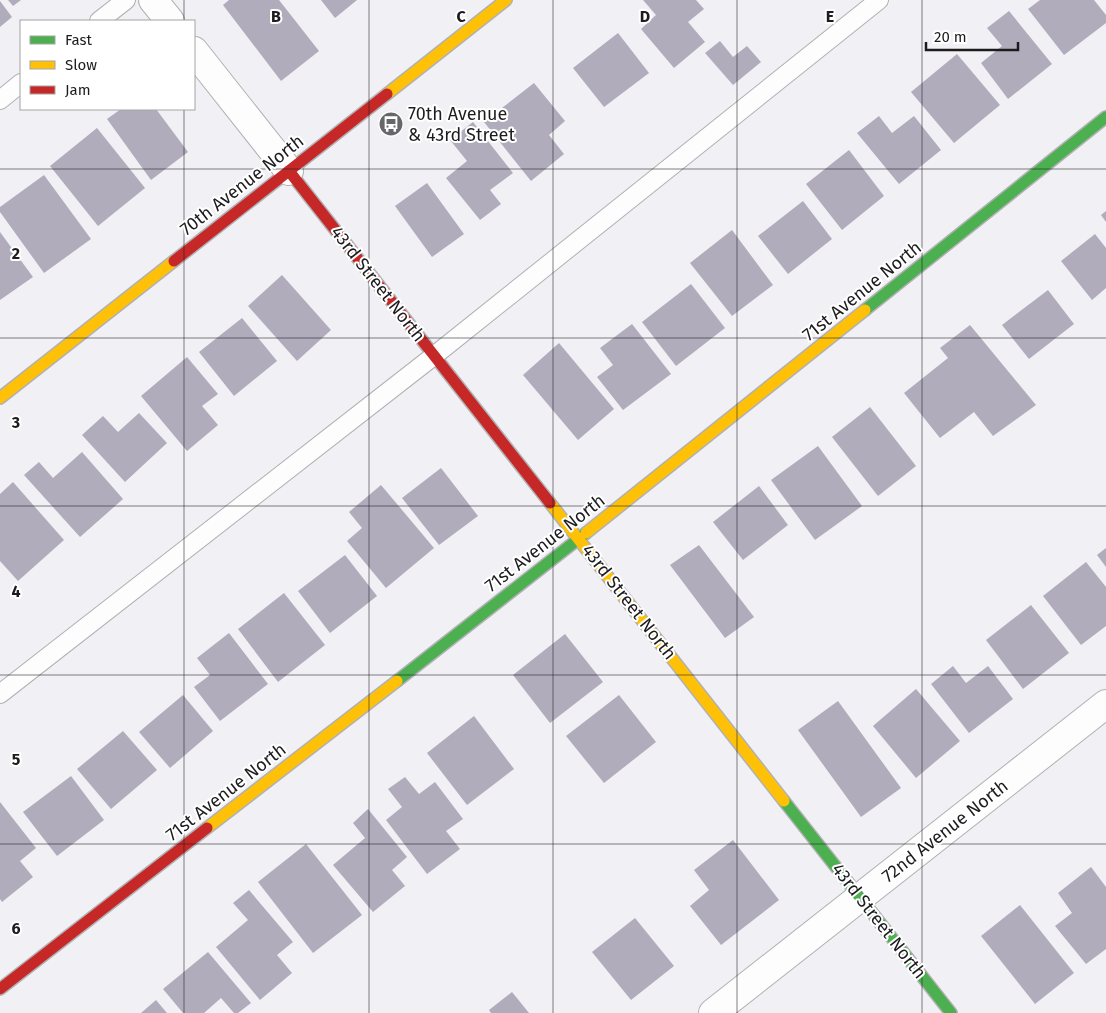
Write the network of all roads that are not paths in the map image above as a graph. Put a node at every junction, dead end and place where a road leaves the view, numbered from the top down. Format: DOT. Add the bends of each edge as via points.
graph roads {
  1 [pos="126,0"];
  2 [pos="153,0"];
  3 [pos="506,0"];
  4 [pos="879,0"];
  5 [pos="100,20"];
  6 [pos="169,20"];
  7 [pos="195,52"];
  8 [pos="20,84"];
  9 [pos="0,100"];
  10 [pos="1106,117"];
  11 [pos="289,171"];
  12 [pos="434,355"];
  13 [pos="0,398"];
  14 [pos="579,540"];
  15 [pos="0,694"];
  16 [pos="1106,704"];
  17 [pos="860,898"];
  18 [pos="0,989"];
  19 [pos="713,1013"];
  20 [pos="951,1013"];
  1 -- 5 [label="lane"];
  2 -- 6 [label="street"];
  3 -- 11 [label="street, 70th Avenue North"];
  4 -- 12 [label="lane"];
  7 -- 11 [label="street, 43rd Street North"];
  8 -- 9 [label="lane"];
  10 -- 14 [label="street, 71st Avenue North"];
  11 -- 12 [label="street, 43rd Street North"];
  11 -- 13 [label="street, 70th Avenue North"];
  12 -- 14 [label="street, 43rd Street North"];
  12 -- 15 [label="lane"];
  14 -- 17 [label="street, 43rd Street North"];
  14 -- 18 [label="street, 71st Avenue North"];
  16 -- 17 [label="street, 72nd Avenue North"];
  17 -- 19 [label="street, 72nd Avenue North"];
  17 -- 20 [label="street, 43rd Street North"];
}
